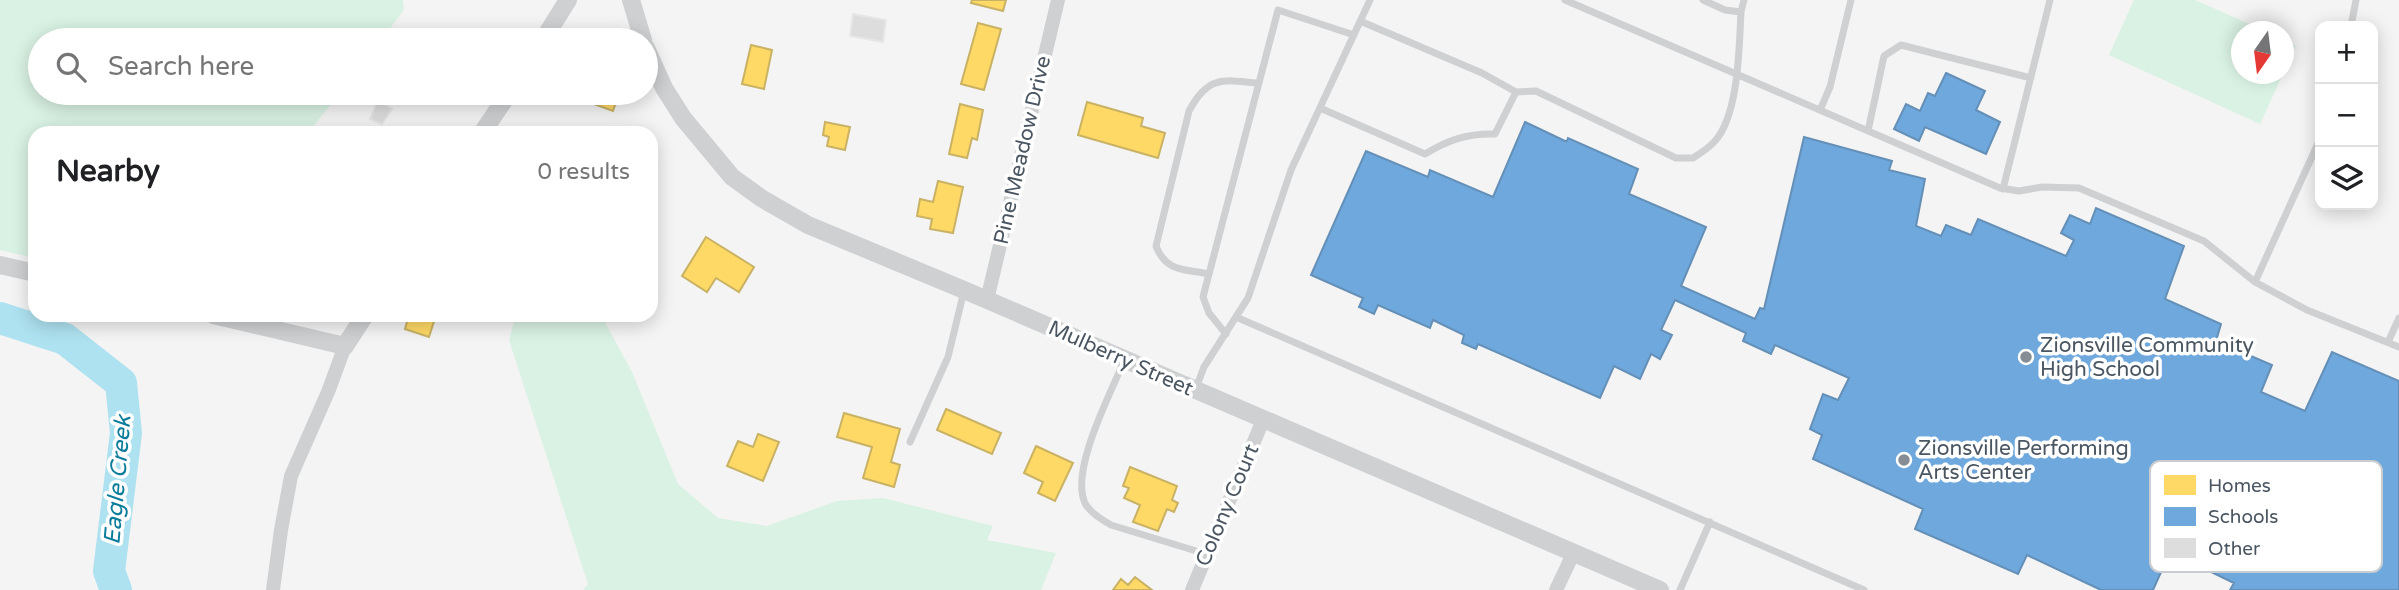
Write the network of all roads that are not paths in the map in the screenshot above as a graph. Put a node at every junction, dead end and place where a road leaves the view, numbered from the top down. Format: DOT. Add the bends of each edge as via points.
graph roads {
  1 [pos="568,0"];
  2 [pos="631,0"];
  3 [pos="1058,0"];
  4 [pos="1370,0"];
  5 [pos="1565,0"];
  6 [pos="1703,0"];
  7 [pos="1744,0"];
  8 [pos="1851,0"];
  9 [pos="2050,0"];
  10 [pos="2356,0"];
  11 [pos="1741,12"];
  12 [pos="1360,21"];
  13 [pos="2352,21"];
  14 [pos="550,28"];
  15 [pos="639,28"];
  16 [pos="1354,35"];
  17 [pos="658,75"];
  18 [pos="1737,75"];
  19 [pos="2031,78"];
  20 [pos="1257,83"];
  21 [pos="1516,92"];
  22 [pos="501,105"];
  23 [pos="1320,108"];
  24 [pos="1820,110"];
  25 [pos="487,126"];
  26 [pos="1868,131"];
  27 [pos="2316,147"];
  28 [pos="2003,189"];
  29 [pos="0,265"];
  30 [pos="28,272"];
  31 [pos="1209,274"];
  32 [pos="2255,282"];
  33 [pos="964,290"];
  34 [pos="987,300"];
  35 [pos="1236,317"];
  36 [pos="2399,318"];
  37 [pos="243,322"];
  38 [pos="360,322"];
  39 [pos="1226,334"];
  40 [pos="2388,342"];
  41 [pos="345,346"];
  42 [pos="2399,347"];
  43 [pos="1125,360"];
  44 [pos="1195,391"];
  45 [pos="1263,420"];
  46 [pos="910,442"];
  47 [pos="1710,522"];
  48 [pos="1206,554"];
  49 [pos="1573,554"];
  50 [pos="273,590"];
  51 [pos="1192,590"];
  52 [pos="1556,590"];
  53 [pos="1660,590"];
  54 [pos="1680,590"];
  55 [pos="1864,590"];
  1 -- 14 [label="street"];
  2 -- 15 [label="street"];
  3 -- 34 [label="street, Pine Meadow Drive"];
  4 -- 12 [label="lane"];
  5 -- 18 [label="lane"];
  6 -- 11 [label="lane"];
  7 -- 11 [label="lane"];
  8 -- 24 [label="lane"];
  9 -- 19 [label="lane"];
  10 -- 13 [label="lane"];
  11 -- 18 [label="lane"];
  12 -- 16 [label="lane"];
  12 -- 21 [label="lane"];
  16 -- 20 [label="lane" via="1278,10"];
  16 -- 23 [label="lane"];
  17 -- 33 [label="street, Mulberry Street" via="683,118 732,177 761,198 808,226"];
  18 -- 21 [label="lane" via="1717,139 1693,158 1676,158 1535,91"];
  18 -- 24 [label="lane"];
  19 -- 26 [label="lane" via="1901,45 1884,56"];
  19 -- 28 [label="lane"];
  20 -- 31 [label="lane"];
  20 -- 31 [label="lane" via="1212,82 1198,93 1179,150 1156,246 1169,266"];
  21 -- 23 [label="lane" via="1494,134 1447,141 1425,154"];
  22 -- 25 [label="street"];
  23 -- 35 [label="lane" via="1291,170 1248,298"];
  24 -- 26 [label="lane"];
  26 -- 28 [label="lane"];
  27 -- 32 [label="lane"];
  28 -- 32 [label="lane" via="2079,188 2204,241"];
  29 -- 30 [label="street"];
  31 -- 39 [label="lane" via="1203,297"];
  32 -- 40 [label="lane" via="2306,310"];
  33 -- 34 [label="street, Mulberry Street"];
  33 -- 46 [label="lane" via="948,357"];
  34 -- 43 [label="street, Mulberry Street"];
  35 -- 39 [label="lane"];
  35 -- 47 [label="lane"];
  36 -- 40 [label="lane"];
  37 -- 41 [label="street"];
  38 -- 41 [label="street"];
  39 -- 44 [label="lane" via="1204,367"];
  40 -- 42 [label="lane"];
  41 -- 50 [label="street" via="292,476"];
  43 -- 44 [label="street, Mulberry Street"];
  43 -- 48 [label="lane" via="1081,470 1086,504 1111,525"];
  44 -- 45 [label="street, Mulberry Street"];
  45 -- 48 [label="street, Colony Court"];
  45 -- 49 [label="street, Mulberry Street"];
  47 -- 54 [label="lane"];
  47 -- 55 [label="lane"];
  48 -- 51 [label="street, Colony Court"];
  49 -- 52 [label="street"];
  49 -- 53 [label="street, Mulberry Street"];
}
